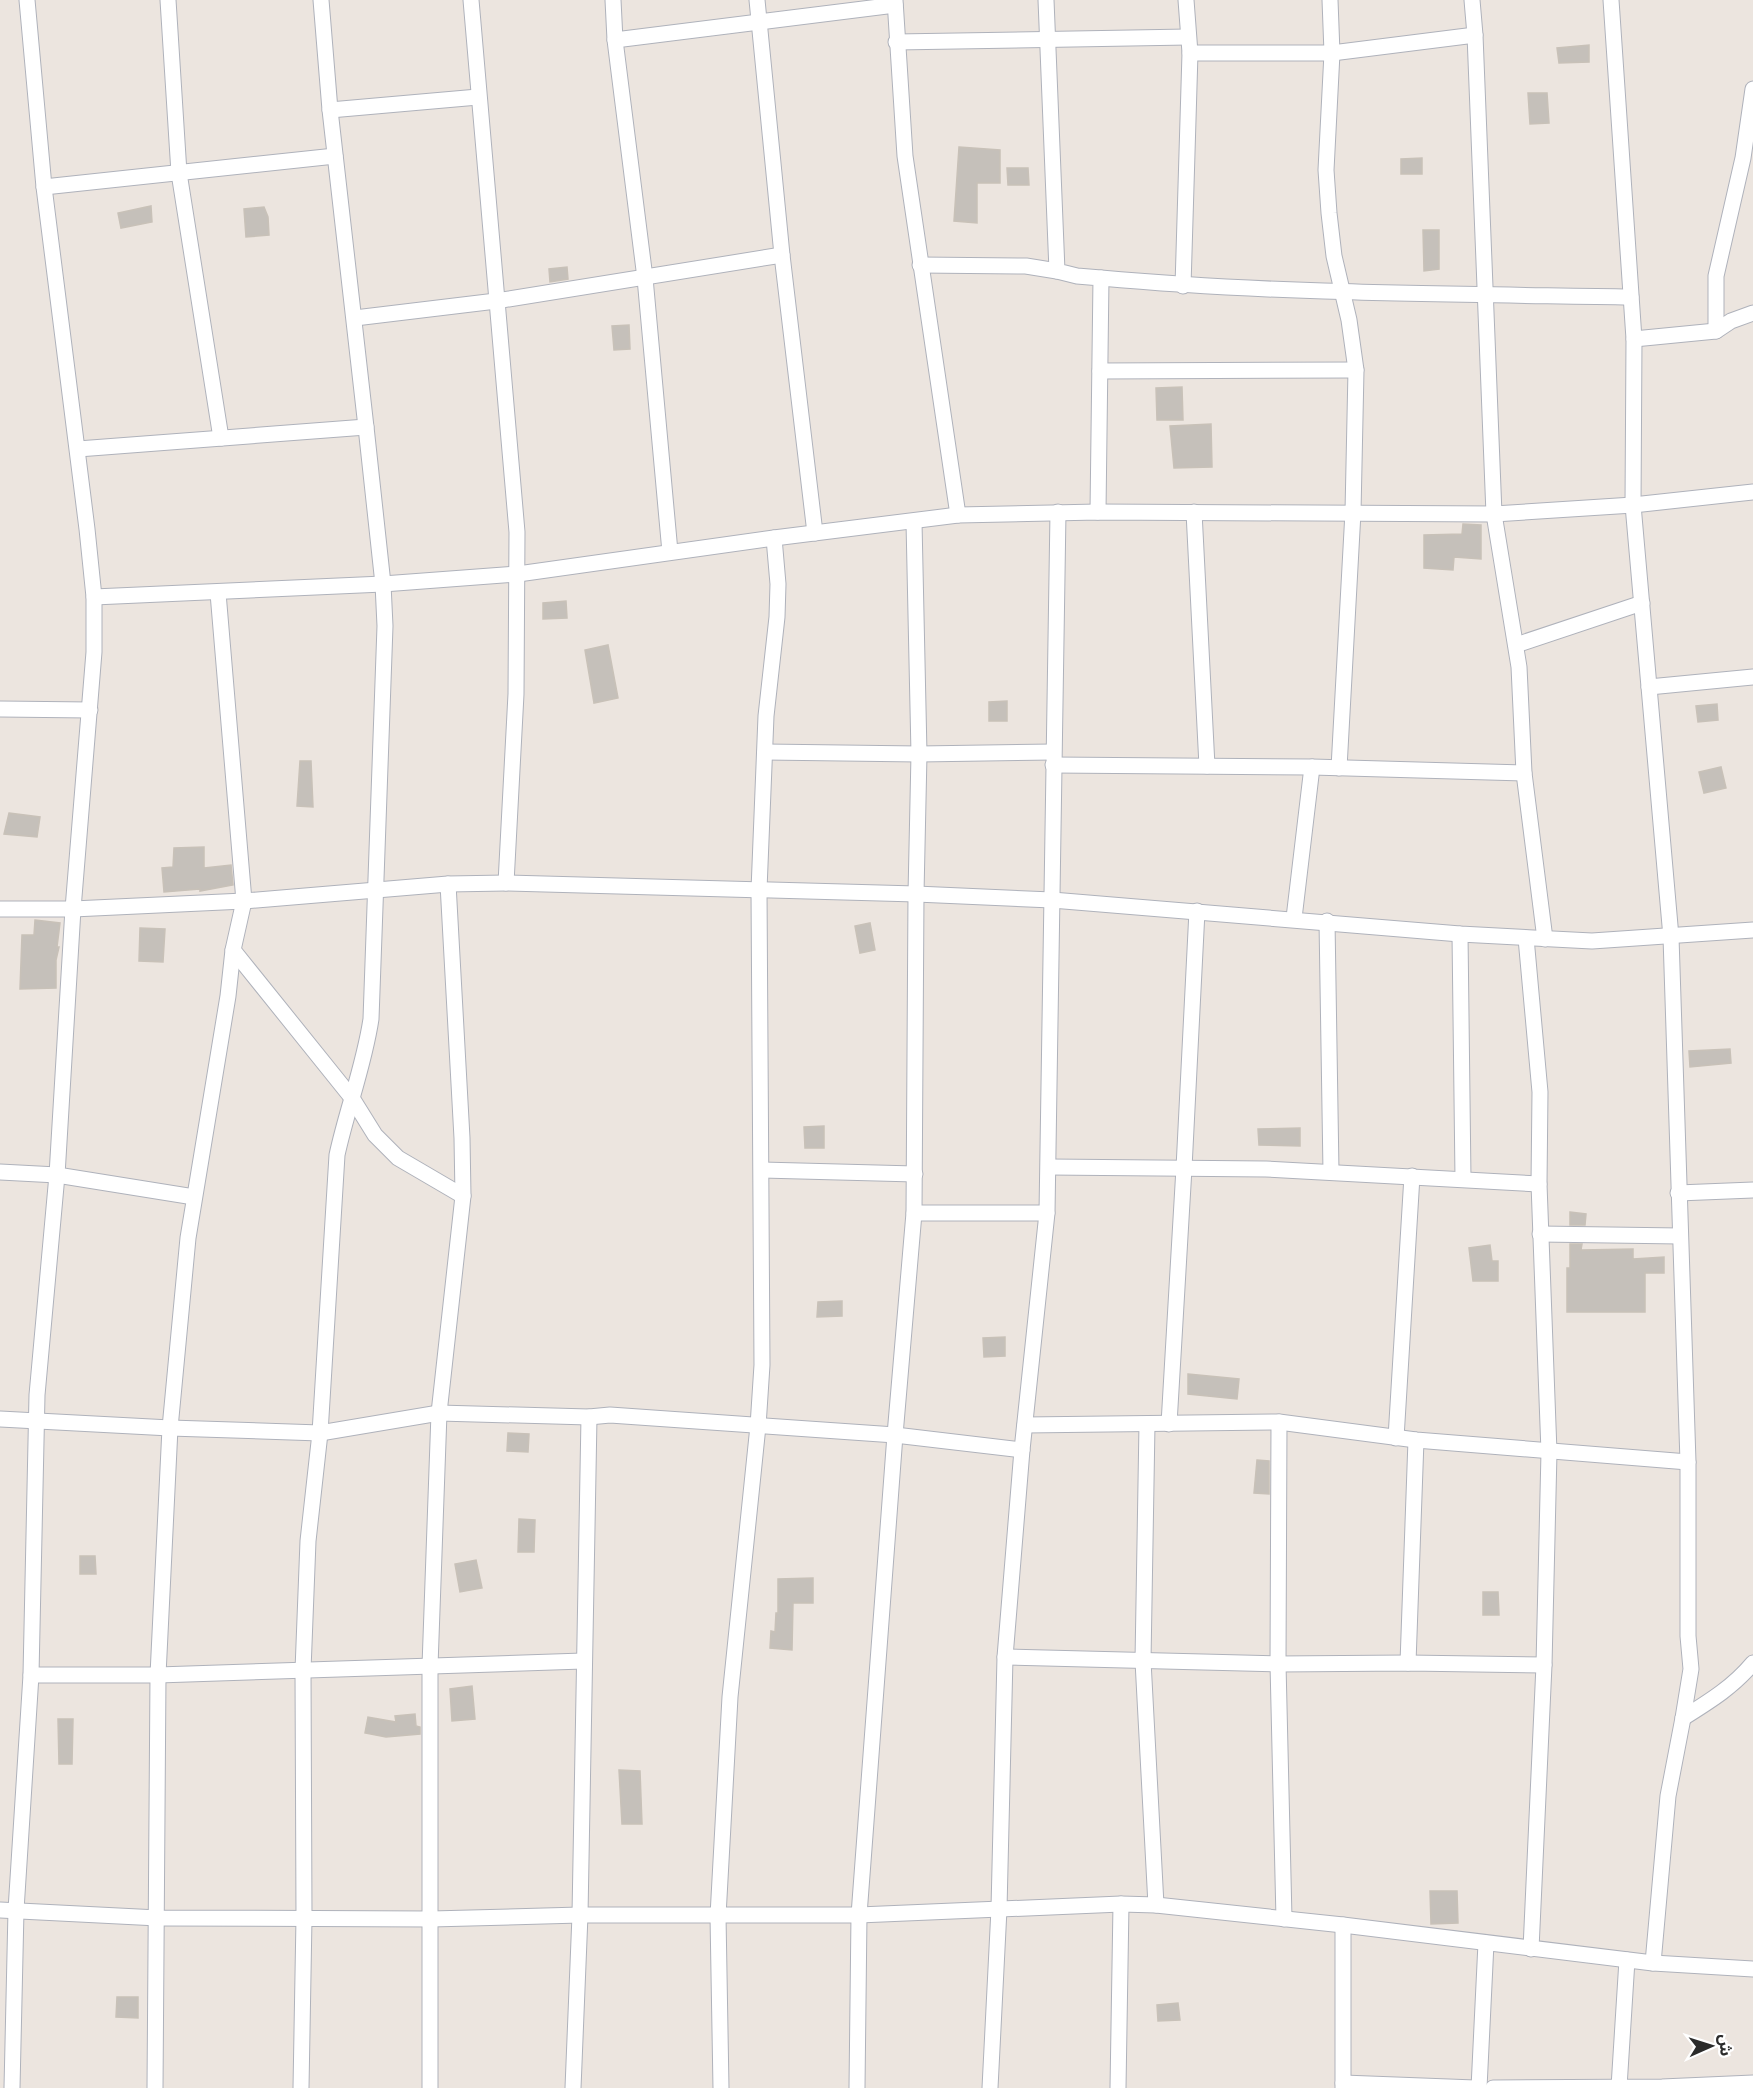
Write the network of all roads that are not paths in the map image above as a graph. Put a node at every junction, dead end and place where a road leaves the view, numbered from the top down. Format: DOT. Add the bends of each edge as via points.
graph roads {
  1 [pos="27,0"];
  2 [pos="168,0"];
  3 [pos="321,0"];
  4 [pos="471,0"];
  5 [pos="613,0"];
  6 [pos="757,0"];
  7 [pos="1046,0"];
  8 [pos="1186,0"];
  9 [pos="1330,0"];
  10 [pos="1472,0"];
  11 [pos="1611,0"];
  12 [pos="895,3"];
  13 [pos="759,23"];
  14 [pos="1475,35"];
  15 [pos="615,40"];
  16 [pos="1048,40"];
  17 [pos="896,42"];
  18 [pos="1189,45"];
  19 [pos="1332,52"];
  20 [pos="1753,89"];
  21 [pos="478,97"];
  22 [pos="330,110"];
  23 [pos="335,156"];
  24 [pos="179,173"];
  25 [pos="44,187"];
  26 [pos="782,255"];
  27 [pos="920,265"];
  28 [pos="1057,271"];
  29 [pos="645,278"];
  30 [pos="1101,278"];
  31 [pos="1183,285"];
  32 [pos="1342,292"];
  33 [pos="1485,295"];
  34 [pos="1631,297"];
  35 [pos="496,301"];
  36 [pos="1753,313"];
  37 [pos="355,318"];
  38 [pos="1716,331"];
  39 [pos="1634,339"];
  40 [pos="1356,370"];
  41 [pos="1100,371"];
  42 [pos="366,427"];
  43 [pos="221,438"];
  44 [pos="78,449"];
  45 [pos="1753,492"];
  46 [pos="1633,505"];
  47 [pos="1098,512"];
  48 [pos="1194,512"];
  49 [pos="1353,512"];
  50 [pos="1058,513"];
  51 [pos="1494,514"];
  52 [pos="958,516"];
  53 [pos="914,522"];
  54 [pos="815,533"];
  55 [pos="774,538"];
  56 [pos="670,552"];
  57 [pos="518,574"];
  58 [pos="383,584"];
  59 [pos="218,593"];
  60 [pos="94,597"];
  61 [pos="1642,603"];
  62 [pos="1516,645"];
  63 [pos="1753,677"];
  64 [pos="1649,687"];
  65 [pos="0,709"];
  66 [pos="90,710"];
  67 [pos="765,752"];
  68 [pos="919,754"];
  69 [pos="1053,758"];
  70 [pos="1207,766"];
  71 [pos="1312,767"];
  72 [pos="1339,768"];
  73 [pos="1524,773"];
  74 [pos="448,884"];
  75 [pos="506,884"];
  76 [pos="759,890"];
  77 [pos="376,891"];
  78 [pos="916,894"];
  79 [pos="1052,900"];
  80 [pos="244,901"];
  81 [pos="0,909"];
  82 [pos="73,909"];
  83 [pos="1197,911"];
  84 [pos="1294,918"];
  85 [pos="1327,921"];
  86 [pos="1753,930"];
  87 [pos="1460,934"];
  88 [pos="1671,937"];
  89 [pos="1526,938"];
  90 [pos="1545,939"];
  91 [pos="233,950"];
  92 [pos="352,1098"];
  93 [pos="1049,1167"];
  94 [pos="1184,1168"];
  95 [pos="762,1170"];
  96 [pos="0,1172"];
  97 [pos="1331,1172"];
  98 [pos="915,1174"];
  99 [pos="57,1175"];
  100 [pos="1412,1176"];
  101 [pos="1463,1179"];
  102 [pos="1539,1184"];
  103 [pos="1753,1190"];
  104 [pos="1678,1192"];
  105 [pos="463,1196"];
  106 [pos="194,1197"];
  107 [pos="914,1213"];
  108 [pos="1047,1213"];
  109 [pos="1540,1234"];
  110 [pos="1680,1236"];
  111 [pos="439,1413"];
  112 [pos="588,1418"];
  113 [pos="0,1419"];
  114 [pos="36,1420"];
  115 [pos="1279,1422"];
  116 [pos="1148,1424"];
  117 [pos="1169,1424"];
  118 [pos="1025,1425"];
  119 [pos="758,1426"];
  120 [pos="170,1428"];
  121 [pos="320,1432"];
  122 [pos="895,1435"];
  123 [pos="1396,1438"];
  124 [pos="1416,1440"];
  125 [pos="1022,1450"];
  126 [pos="1549,1452"];
  127 [pos="1688,1462"];
  128 [pos="1005,1657"];
  129 [pos="583,1661"];
  130 [pos="1143,1661"];
  131 [pos="1408,1663"];
  132 [pos="1753,1663"];
  133 [pos="1278,1664"];
  134 [pos="1544,1665"];
  135 [pos="430,1666"];
  136 [pos="303,1670"];
  137 [pos="31,1675"];
  138 [pos="158,1675"];
  139 [pos="1683,1718"];
  140 [pos="1121,1904"];
  141 [pos="1156,1905"];
  142 [pos="999,1909"];
  143 [pos="0,1910"];
  144 [pos="16,1910"];
  145 [pos="580,1915"];
  146 [pos="859,1915"];
  147 [pos="718,1916"];
  148 [pos="158,1918"];
  149 [pos="304,1918"];
  150 [pos="431,1919"];
  151 [pos="1284,1919"];
  152 [pos="1343,1925"];
  153 [pos="1486,1943"];
  154 [pos="1531,1949"];
  155 [pos="1627,1960"];
  156 [pos="1653,1964"];
  157 [pos="1753,1969"];
  158 [pos="1753,2083"];
  159 [pos="1343,2086"];
  160 [pos="1618,2087"];
  161 [pos="12,2088"];
  162 [pos="155,2088"];
  163 [pos="301,2088"];
  164 [pos="430,2088"];
  165 [pos="573,2088"];
  166 [pos="721,2088"];
  167 [pos="857,2088"];
  168 [pos="990,2088"];
  169 [pos="1118,2088"];
  170 [pos="1477,2088"];
  171 [pos="1493,2088"];
  172 [pos="1662,2088"];
  1 -- 25 [label="street"];
  2 -- 24 [label="street"];
  3 -- 22 [label="street"];
  4 -- 21 [label="street"];
  5 -- 15 [label="street"];
  6 -- 13 [label="street"];
  7 -- 16 [label="street"];
  8 -- 18 [label="street"];
  9 -- 19 [label="street"];
  10 -- 14 [label="street"];
  11 -- 34 [label="street"];
  12 -- 13 [label="street"];
  12 -- 17 [label="street"];
  13 -- 15 [label="street"];
  13 -- 26 [label="street"];
  14 -- 19 [label="street"];
  14 -- 33 [label="street"];
  15 -- 29 [label="street"];
  16 -- 17 [label="street"];
  16 -- 18 [label="street"];
  16 -- 28 [label="street"];
  17 -- 27 [label="street" via="905,156"];
  18 -- 19 [label="street"];
  18 -- 31 [label="street"];
  19 -- 32 [label="street" via="1326,170 1334,256"];
  20 -- 38 [label="street" via="1741,167 1716,276"];
  21 -- 22 [label="street"];
  21 -- 35 [label="street"];
  22 -- 23 [label="street"];
  23 -- 24 [label="street"];
  23 -- 37 [label="street"];
  24 -- 25 [label="street"];
  24 -- 43 [label="street"];
  25 -- 44 [label="street"];
  26 -- 29 [label="street"];
  26 -- 54 [label="street"];
  27 -- 28 [label="street"];
  27 -- 52 [label="street"];
  28 -- 30 [label="street"];
  29 -- 35 [label="street"];
  29 -- 56 [label="street"];
  30 -- 31 [label="street"];
  30 -- 41 [label="street"];
  31 -- 32 [label="street"];
  32 -- 33 [label="street"];
  32 -- 40 [label="street"];
  33 -- 34 [label="street"];
  33 -- 51 [label="street"];
  34 -- 39 [label="street"];
  35 -- 37 [label="street"];
  35 -- 57 [label="street" via="515,497"];
  36 -- 38 [label="street" via="1744,314"];
  37 -- 42 [label="street"];
  38 -- 39 [label="street"];
  39 -- 46 [label="street"];
  40 -- 41 [label="street"];
  40 -- 49 [label="street"];
  41 -- 47 [label="street"];
  42 -- 43 [label="street"];
  42 -- 58 [label="street"];
  43 -- 44 [label="street"];
  44 -- 60 [label="street"];
  45 -- 46 [label="street"];
  46 -- 51 [label="street"];
  46 -- 61 [label="street"];
  47 -- 48 [label="street"];
  47 -- 50 [label="street"];
  48 -- 49 [label="street"];
  48 -- 70 [label="street"];
  49 -- 51 [label="street"];
  49 -- 72 [label="street"];
  50 -- 52 [label="street"];
  50 -- 69 [label="street"];
  51 -- 62 [label="street"];
  52 -- 53 [label="street"];
  53 -- 54 [label="street"];
  53 -- 68 [label="street"];
  54 -- 55 [label="street"];
  55 -- 56 [label="street"];
  55 -- 67 [label="street" via="777,616"];
  56 -- 57 [label="street"];
  57 -- 58 [label="street"];
  57 -- 75 [label="street"];
  58 -- 59 [label="street"];
  58 -- 77 [label="street"];
  59 -- 60 [label="street"];
  59 -- 80 [label="street"];
  60 -- 66 [label="street"];
  61 -- 62 [label="street"];
  61 -- 64 [label="street"];
  62 -- 73 [label="street"];
  63 -- 64 [label="street"];
  64 -- 88 [label="street"];
  65 -- 66 [label="street"];
  66 -- 82 [label="street"];
  67 -- 68 [label="street"];
  67 -- 76 [label="street"];
  68 -- 69 [label="street"];
  68 -- 78 [label="street"];
  69 -- 70 [label="street"];
  69 -- 79 [label="street"];
  70 -- 71 [label="street"];
  71 -- 72 [label="street"];
  71 -- 84 [label="street"];
  72 -- 73 [label="street"];
  73 -- 90 [label="street"];
  74 -- 75 [label="street"];
  74 -- 77 [label="street"];
  74 -- 105 [label="street"];
  75 -- 76 [label="street"];
  76 -- 78 [label="street"];
  76 -- 95 [label="street"];
  77 -- 80 [label="street"];
  77 -- 92 [label="street" via="370,1019 366,1051"];
  78 -- 79 [label="street"];
  78 -- 98 [label="street"];
  79 -- 83 [label="street"];
  79 -- 93 [label="street"];
  80 -- 82 [label="street"];
  80 -- 91 [label="street"];
  81 -- 82 [label="street"];
  82 -- 99 [label="street"];
  83 -- 84 [label="street"];
  83 -- 94 [label="street"];
  84 -- 85 [label="street"];
  85 -- 87 [label="street"];
  85 -- 97 [label="street"];
  86 -- 88 [label="street"];
  87 -- 89 [label="street"];
  87 -- 101 [label="street"];
  88 -- 90 [label="street"];
  88 -- 104 [label="street"];
  89 -- 90 [label="street"];
  89 -- 102 [label="street" via="1540,1092"];
  91 -- 92 [label="street"];
  91 -- 106 [label="street"];
  92 -- 105 [label="street" via="375,1135 398,1158"];
  92 -- 121 [label="street" via="333,1188"];
  93 -- 94 [label="street"];
  93 -- 108 [label="street"];
  94 -- 97 [label="street"];
  94 -- 117 [label="street"];
  95 -- 98 [label="street"];
  95 -- 119 [label="street" via="762,1365"];
  96 -- 99 [label="street"];
  97 -- 100 [label="street"];
  98 -- 107 [label="street"];
  99 -- 106 [label="street"];
  99 -- 114 [label="street"];
  100 -- 101 [label="street"];
  100 -- 123 [label="street"];
  101 -- 102 [label="street"];
  102 -- 109 [label="street"];
  103 -- 104 [label="street"];
  104 -- 110 [label="street"];
  105 -- 111 [label="street"];
  106 -- 120 [label="street"];
  107 -- 108 [label="street"];
  107 -- 122 [label="street"];
  108 -- 118 [label="street"];
  109 -- 110 [label="street"];
  109 -- 126 [label="street"];
  110 -- 127 [label="street"];
  111 -- 112 [label="street"];
  111 -- 121 [label="street"];
  111 -- 135 [label="street"];
  112 -- 119 [label="street" via="610,1415"];
  112 -- 129 [label="street"];
  113 -- 114 [label="street"];
  114 -- 120 [label="street"];
  114 -- 137 [label="street"];
  115 -- 117 [label="street"];
  115 -- 123 [label="street"];
  115 -- 133 [label="street"];
  116 -- 117 [label="street"];
  116 -- 118 [label="street"];
  116 -- 130 [label="street"];
  118 -- 125 [label="street"];
  119 -- 122 [label="street"];
  119 -- 147 [label="street" via="730,1697"];
  120 -- 121 [label="street"];
  120 -- 138 [label="street"];
  121 -- 136 [label="street" via="308,1540"];
  122 -- 125 [label="street"];
  122 -- 146 [label="street"];
  123 -- 124 [label="street"];
  124 -- 126 [label="street"];
  124 -- 131 [label="street"];
  125 -- 128 [label="street"];
  126 -- 127 [label="street"];
  126 -- 134 [label="street"];
  127 -- 139 [label="street" via="1691,1669"];
  128 -- 130 [label="street"];
  128 -- 142 [label="street"];
  129 -- 135 [label="street"];
  129 -- 145 [label="street"];
  130 -- 133 [label="street"];
  130 -- 141 [label="street"];
  131 -- 133 [label="street"];
  131 -- 134 [label="street"];
  132 -- 139 [label="street" via="1724,1692"];
  133 -- 151 [label="street"];
  134 -- 154 [label="street"];
  135 -- 136 [label="street"];
  135 -- 150 [label="street"];
  136 -- 138 [label="street"];
  136 -- 149 [label="street"];
  137 -- 138 [label="street"];
  137 -- 144 [label="street"];
  138 -- 148 [label="street"];
  139 -- 156 [label="street" via="1668,1796"];
  140 -- 141 [label="street"];
  140 -- 142 [label="street"];
  140 -- 169 [label="street"];
  141 -- 151 [label="street"];
  142 -- 146 [label="street"];
  142 -- 168 [label="street"];
  143 -- 144 [label="street"];
  144 -- 148 [label="street"];
  144 -- 161 [label="street"];
  145 -- 147 [label="street"];
  145 -- 150 [label="street"];
  145 -- 165 [label="street"];
  146 -- 147 [label="street"];
  146 -- 167 [label="street"];
  147 -- 166 [label="street"];
  148 -- 149 [label="street"];
  148 -- 162 [label="street"];
  149 -- 150 [label="street"];
  149 -- 163 [label="street"];
  150 -- 164 [label="street"];
  151 -- 152 [label="street"];
  152 -- 153 [label="street"];
  152 -- 159 [label="street"];
  153 -- 154 [label="street"];
  153 -- 170 [label="street"];
  154 -- 155 [label="street"];
  155 -- 156 [label="street"];
  155 -- 160 [label="street"];
  156 -- 157 [label="street"];
  158 -- 172 [label="street"];
  159 -- 170 [label="street"];
  160 -- 171 [label="street"];
  160 -- 172 [label="street"];
}
